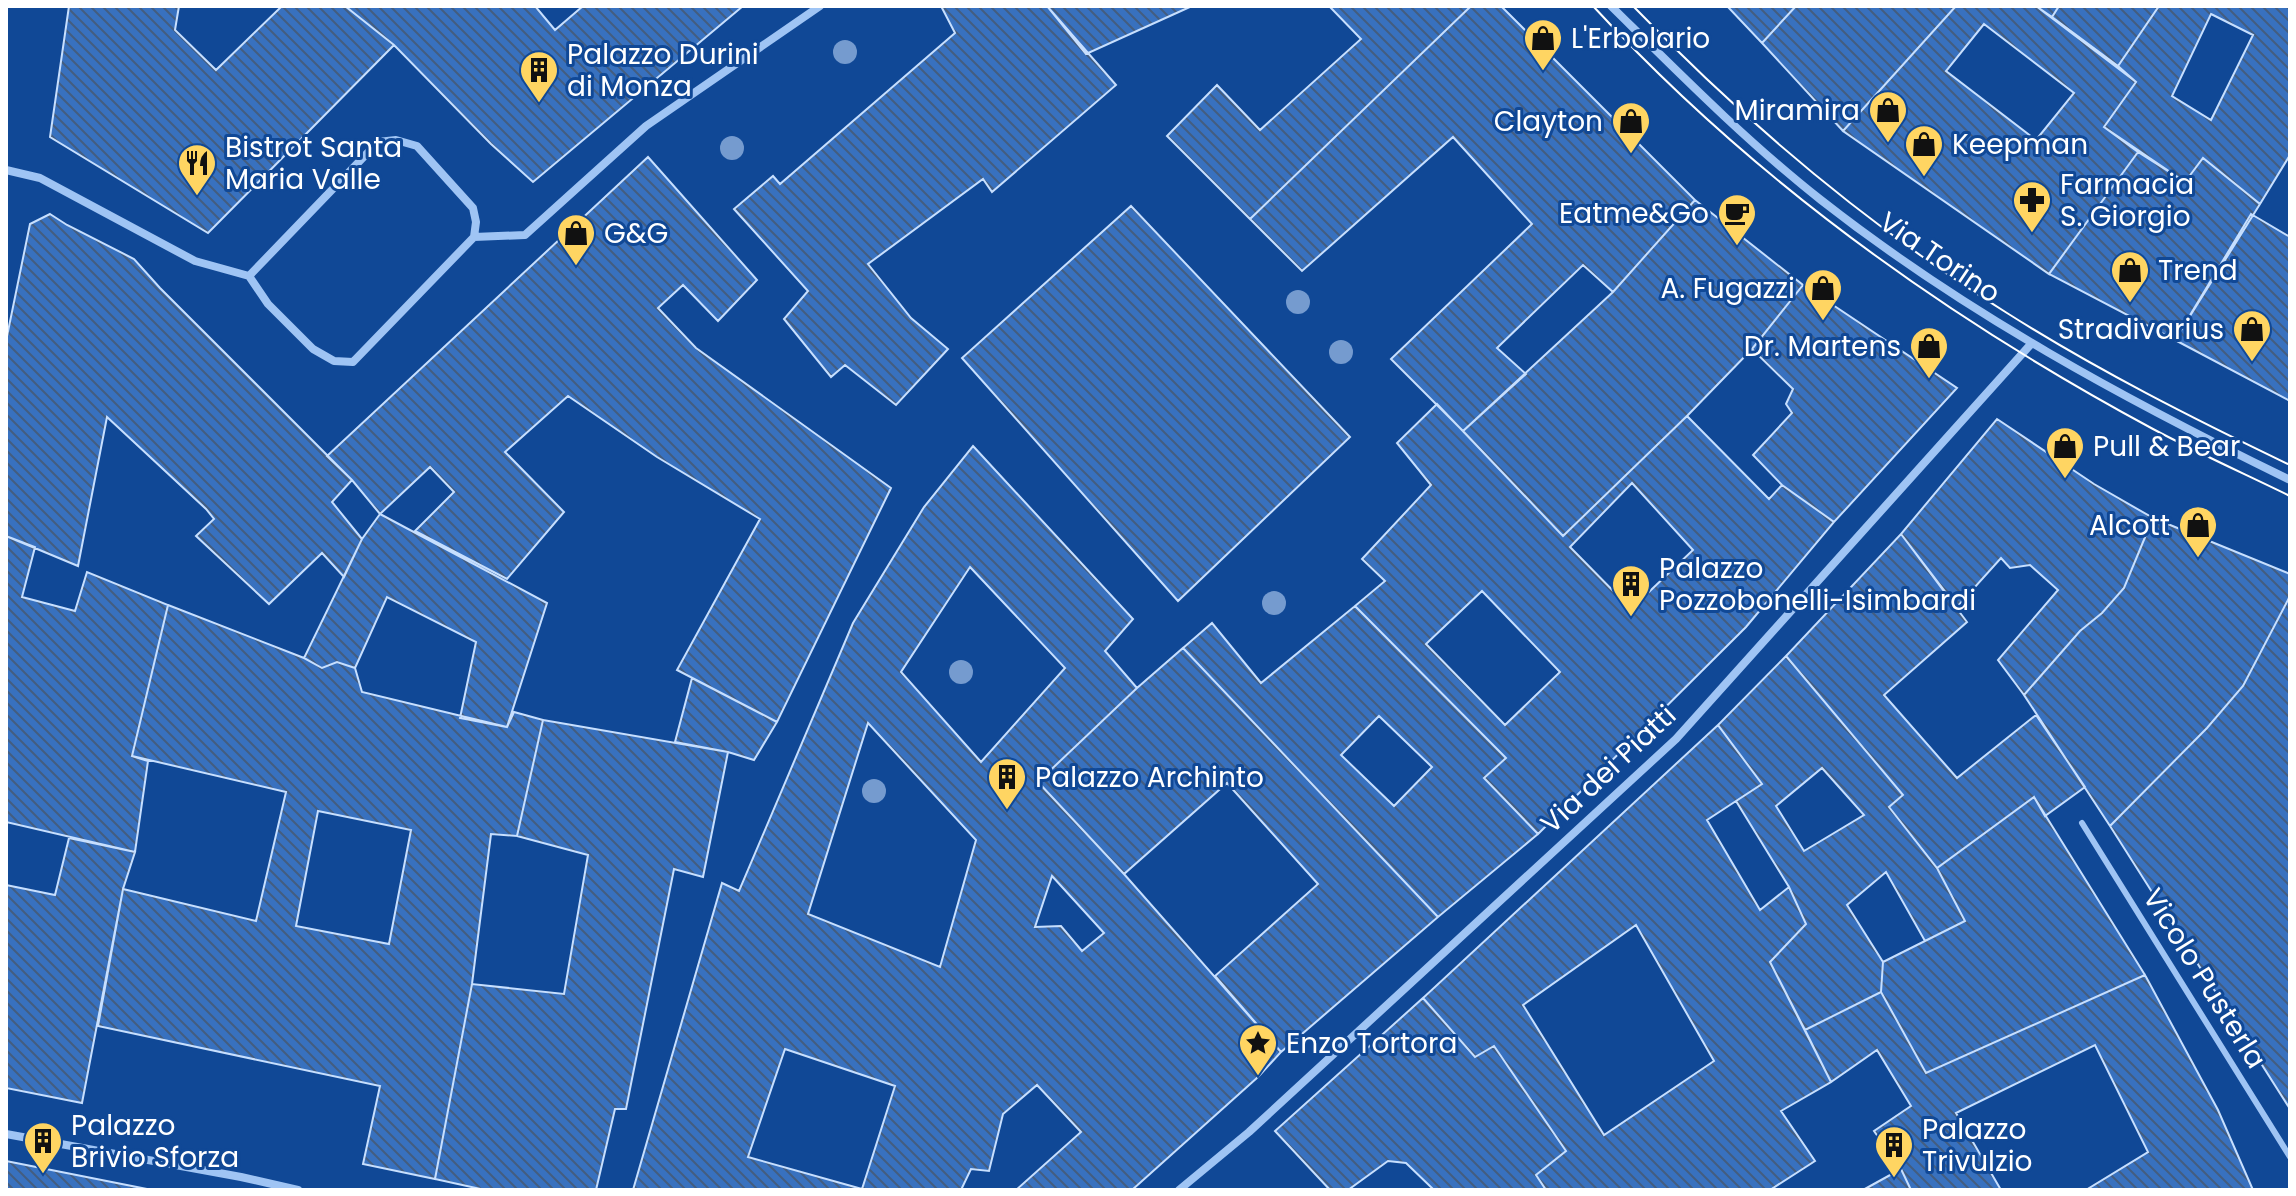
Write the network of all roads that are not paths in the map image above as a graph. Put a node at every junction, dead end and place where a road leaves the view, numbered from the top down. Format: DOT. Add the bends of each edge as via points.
graph roads {
  1 [pos="820,6"];
  2 [pos="1611,6"];
  3 [pos="6,170"];
  4 [pos="474,237"];
  5 [pos="249,276"];
  6 [pos="2031,344"];
  7 [pos="2290,480"];
  8 [pos="2082,823"];
  9 [pos="6,1134"];
  10 [pos="2290,1157"];
  11 [pos="298,1190"];
  12 [pos="1179,1190"];
  1 -- 4 [label="street" via="646,126 525,235"];
  2 -- 6 [label="street, Via Torino" via="1821,200"];
  3 -- 5 [label="street" via="40,178 195,261"];
  4 -- 5 [label="street" via="353,362 334,361 313,349 268,304"];
  4 -- 5 [label="street" via="473,208 417,146 378,142"];
  6 -- 7 [label="street, Via Torino"];
  6 -- 12 [label="street, Via dei Piatti" via="1676,739 1249,1132"];
  8 -- 10 [label="lane, Vicolo Pusterla"];
  9 -- 11 [label="street"];
}
